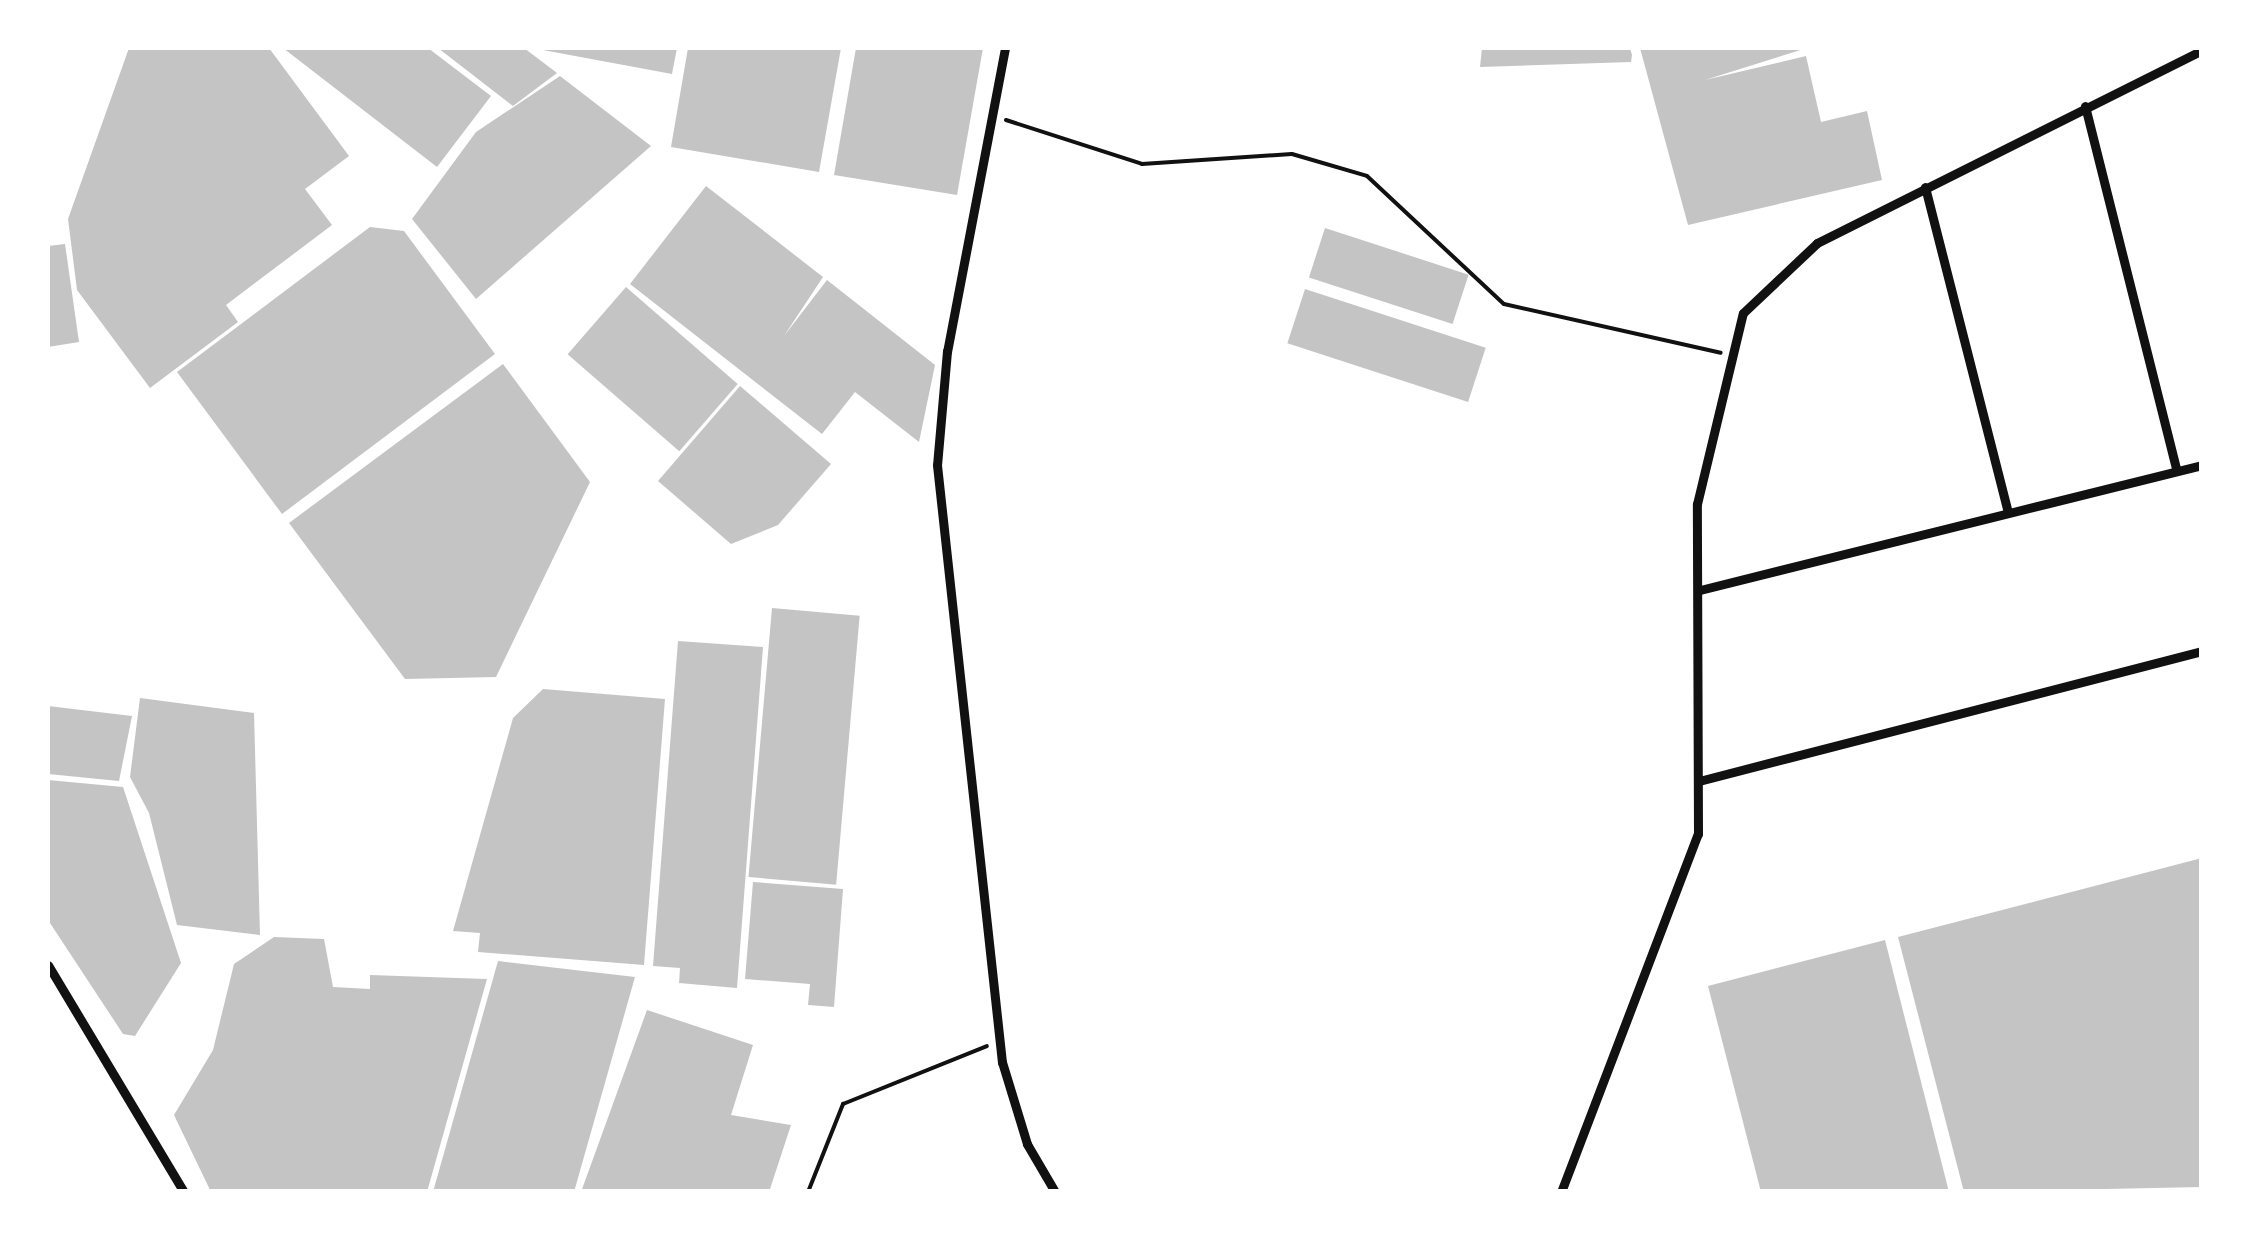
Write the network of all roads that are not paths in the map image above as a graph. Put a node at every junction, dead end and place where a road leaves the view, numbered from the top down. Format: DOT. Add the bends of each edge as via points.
graph roads {
  1 [pos="1005,48"];
  2 [pos="2202,50"];
  3 [pos="2085,106"];
  4 [pos="1925,187"];
  5 [pos="2202,465"];
  6 [pos="2178,471"];
  7 [pos="2008,513"];
  8 [pos="1700,590"];
  9 [pos="2202,651"];
  10 [pos="1700,781"];
  11 [pos="48,965"];
  12 [pos="184,1192"];
  13 [pos="1055,1192"];
  14 [pos="1561,1192"];
  1 -- 13 [label="street" via="946,351 937,465 1000,1041 1028,1144"];
  2 -- 3 [label="street"];
  3 -- 4 [label="street"];
  3 -- 6 [label="street"];
  4 -- 7 [label="street"];
  4 -- 8 [label="street" via="1816,243 1743,313 1697,504"];
  5 -- 6 [label="street"];
  6 -- 7 [label="street"];
  7 -- 8 [label="street"];
  8 -- 10 [label="street"];
  9 -- 10 [label="street"];
  10 -- 14 [label="street" via="1698,834"];
  11 -- 12 [label="street"];
}
